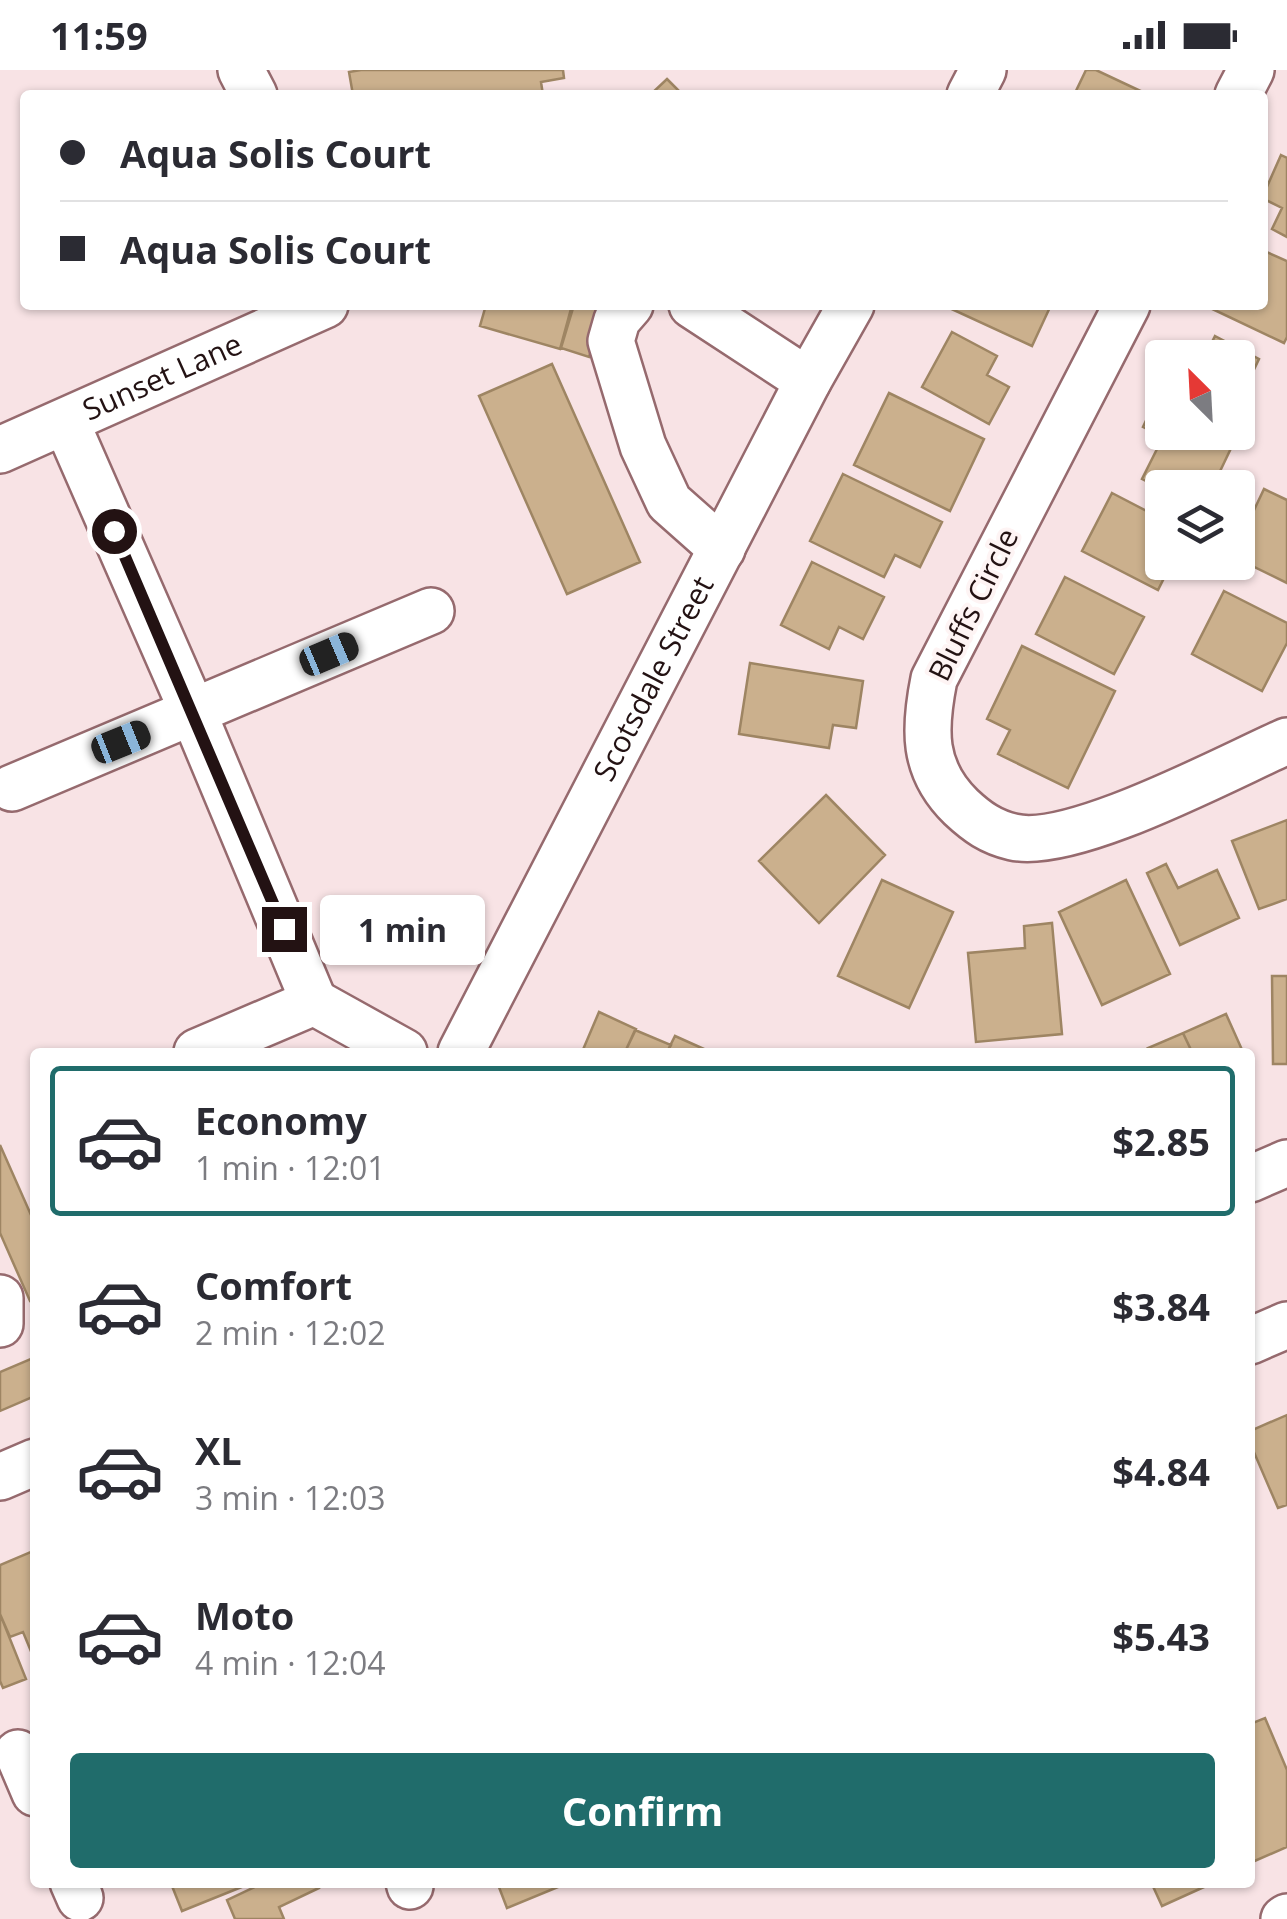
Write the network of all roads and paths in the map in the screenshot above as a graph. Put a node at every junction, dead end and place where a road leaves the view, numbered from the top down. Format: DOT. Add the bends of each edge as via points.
graph roads {
  1 [pos="316,310"];
  2 [pos="626,310"];
  3 [pos="700,310"];
  4 [pos="848,310"];
  5 [pos="1125,310"];
  6 [pos="808,381"];
  7 [pos="66,422"];
  8 [pos="0,450"];
  9 [pos="722,549"];
  10 [pos="431,611"];
  11 [pos="193,712"];
  12 [pos="1287,741"];
  13 [pos="12,788"];
  14 [pos="314,1002"];
  15 [pos="206,1048"];
  16 [pos="397,1048"];
  17 [pos="463,1048"];
  18 [pos="1287,1164"];
  19 [pos="1255,1178"];
  20 [pos="0,1298"];
  21 [pos="0,1324"];
  22 [pos="1287,1325"];
  23 [pos="1255,1339"];
  24 [pos="30,1464"];
  25 [pos="0,1477"];
  1 -- 7 [label="street, Sunset Lane"];
  2 -- 9 [label="street" via="611,341 643,446 668,502"];
  3 -- 6 [label="street"];
  4 -- 6 [label="street, Scotsdale Street"];
  5 -- 12 [label="street, Bluffs Circle" via="934,679 926,721 931,764 980,825 1016,838 1054,837 1096,826"];
  6 -- 9 [label="street, Scotsdale Street"];
  7 -- 8 [label="street, Sunset Lane"];
  7 -- 11 [label="street"];
  9 -- 17 [label="street, Scotsdale Street"];
  10 -- 11 [label="street"];
  11 -- 13 [label="street"];
  11 -- 14 [label="street"];
  14 -- 15 [label="street"];
  14 -- 16 [label="street"];
  18 -- 19 [label="street"];
  20 -- 21 [label="street"];
  22 -- 23 [label="street"];
  24 -- 25 [label="street"];
}
